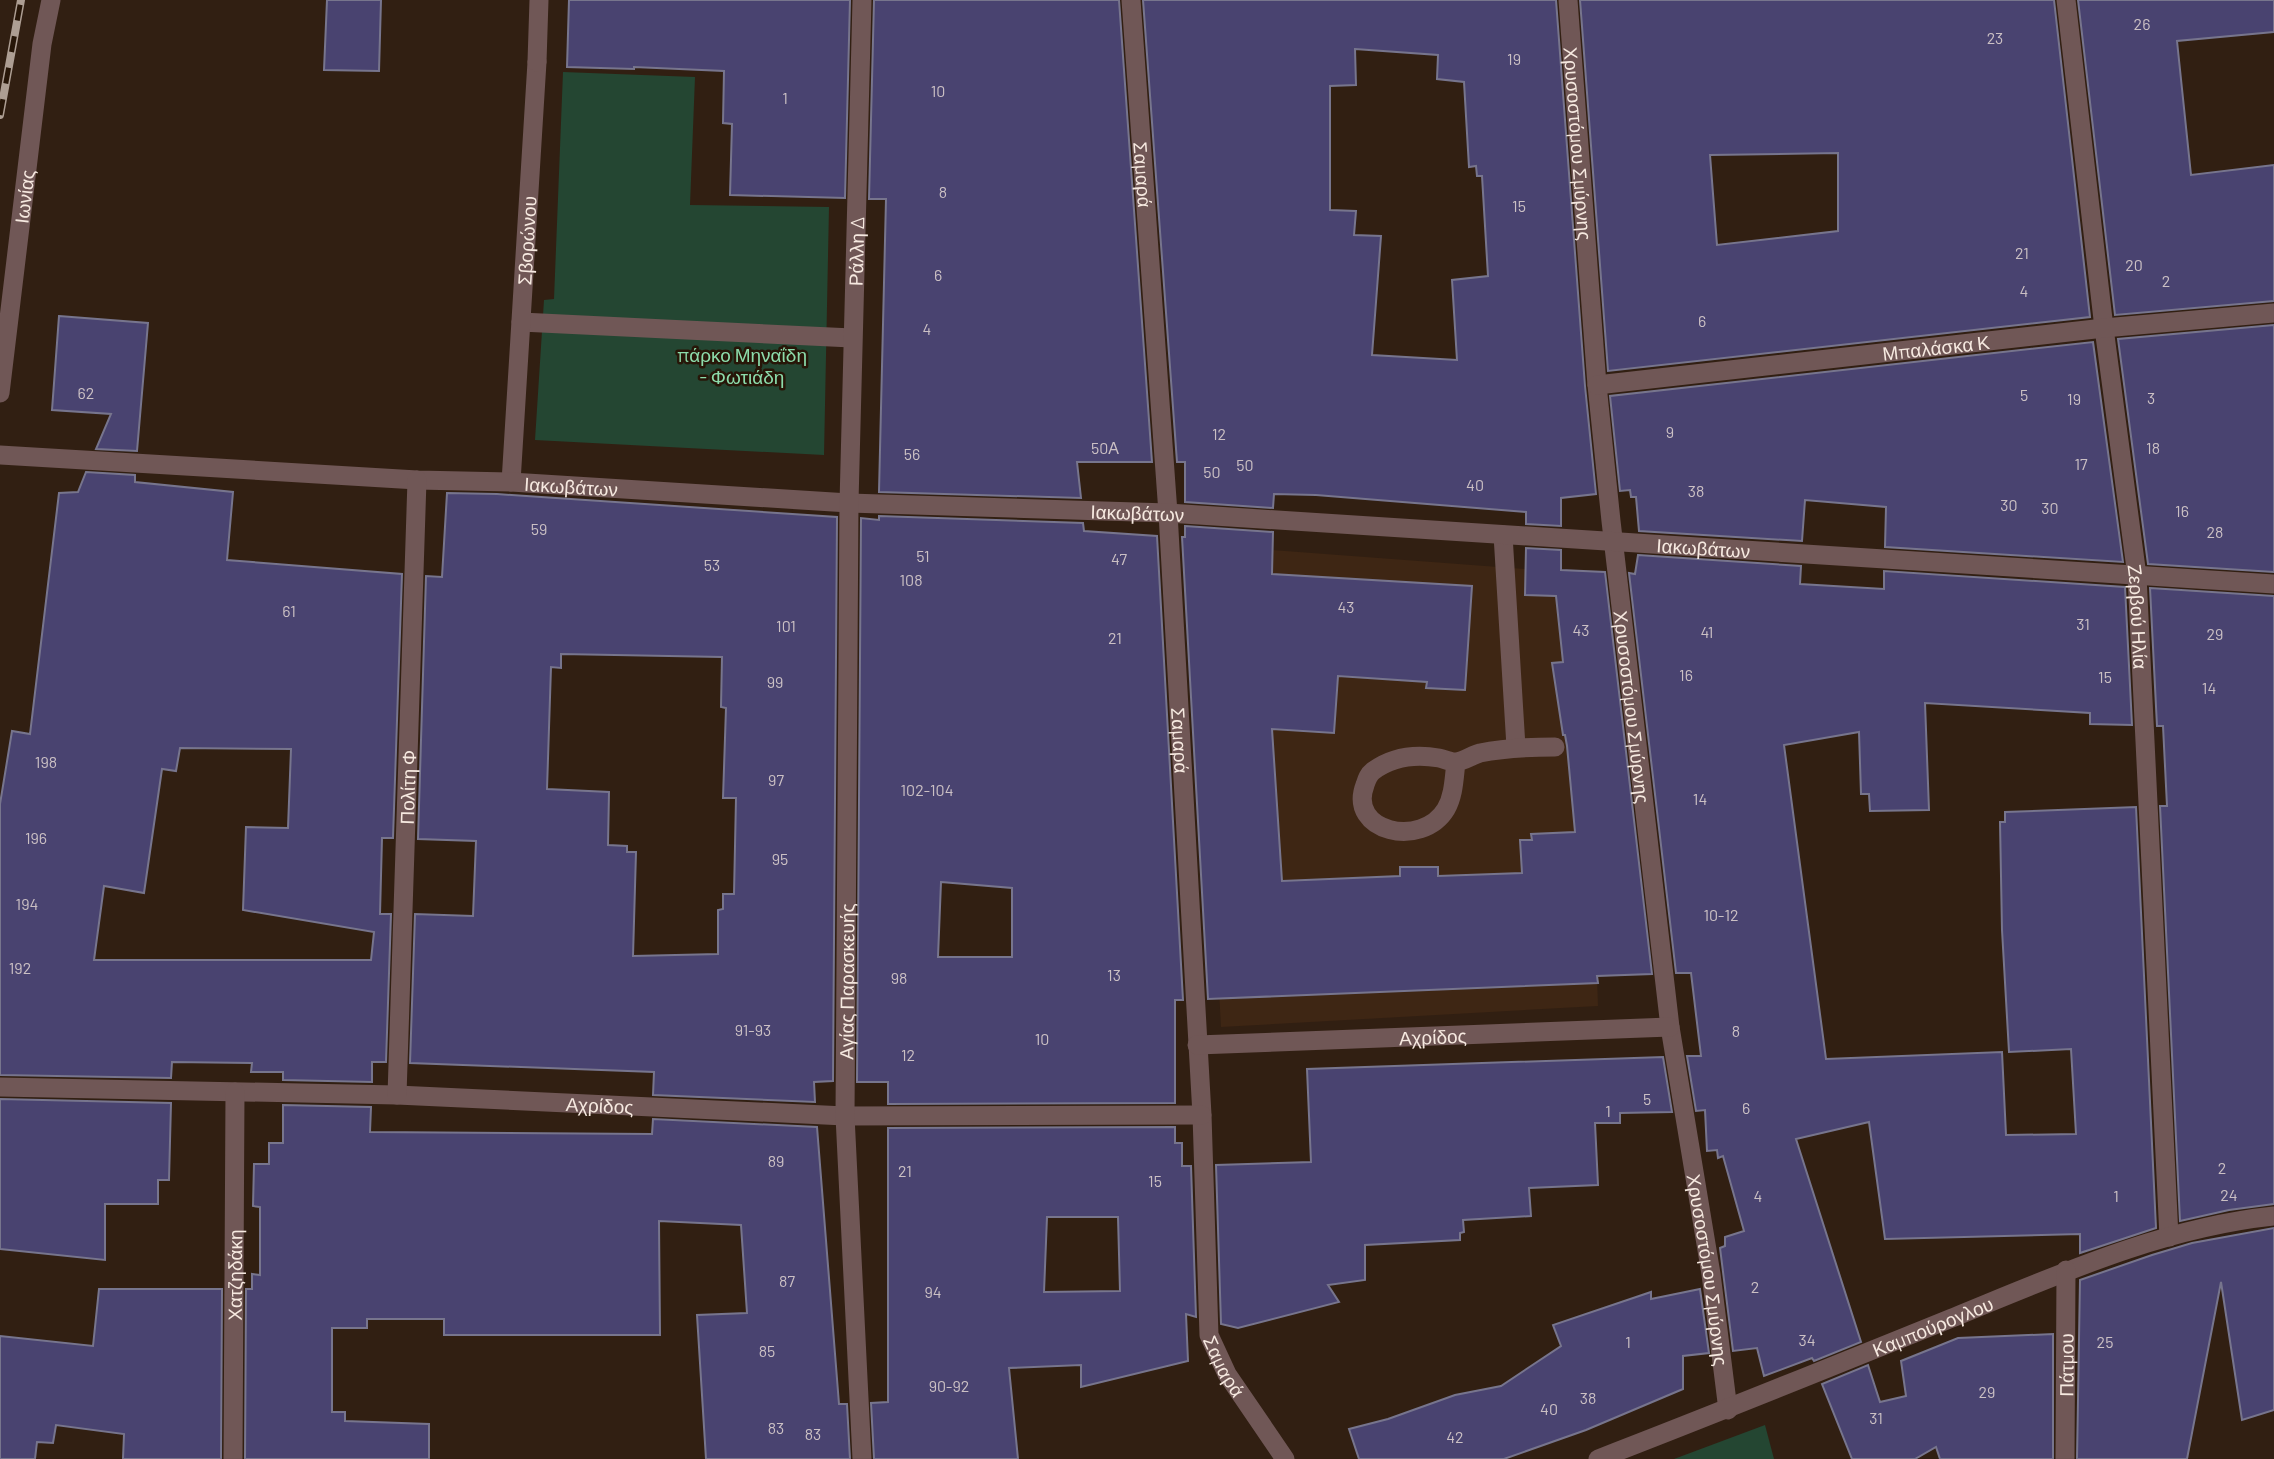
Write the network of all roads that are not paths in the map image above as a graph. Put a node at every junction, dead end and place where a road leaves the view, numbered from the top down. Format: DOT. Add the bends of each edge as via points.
graph roads {
  1 [pos="51,0"];
  2 [pos="539,0"];
  3 [pos="862,0"];
  4 [pos="1131,0"];
  5 [pos="1569,0"];
  6 [pos="2066,0"];
  7 [pos="2274,313"];
  8 [pos="521,322"];
  9 [pos="2104,328"];
  10 [pos="852,338"];
  11 [pos="1597,386"];
  12 [pos="0,393"];
  13 [pos="0,455"];
  14 [pos="418,480"];
  15 [pos="511,482"];
  16 [pos="849,503"];
  17 [pos="1168,513"];
  18 [pos="1503,535"];
  19 [pos="1614,542"];
  20 [pos="2137,576"];
  21 [pos="2274,584"];
  22 [pos="1516,747"];
  23 [pos="1555,747"];
  24 [pos="1456,762"];
  25 [pos="1670,1027"];
  26 [pos="1197,1045"];
  27 [pos="0,1087"];
  28 [pos="235,1092"];
  29 [pos="397,1095"];
  30 [pos="1202,1115"];
  31 [pos="845,1116"];
  32 [pos="2274,1216"];
  33 [pos="2169,1237"];
  34 [pos="2066,1270"];
  35 [pos="1728,1410"];
  36 [pos="233,1459"];
  37 [pos="862,1459"];
  38 [pos="1286,1459"];
  39 [pos="1598,1459"];
  40 [pos="2065,1459"];
  1 -- 12 [label="street, Ιωνίας"];
  2 -- 8 [label="street, Σβορώνου"];
  3 -- 10 [label="street, Ράλλη Δ"];
  4 -- 17 [label="street, Σαμαρά"];
  5 -- 11 [label="street, Χρυσοστόμου Σμύρνης"];
  6 -- 9 [label="street, Ζερβού Ηλία"];
  7 -- 9 [label="street, Μπαλάσκα Κ"];
  8 -- 10 [label="street"];
  8 -- 15 [label="street, Σβορώνου"];
  9 -- 11 [label="street, Μπαλάσκα Κ"];
  9 -- 20 [label="street, Ζερβού Ηλία"];
  10 -- 16 [label="street, Ράλλη Δ"];
  11 -- 19 [label="street, Χρυσοστόμου Σμύρνης"];
  13 -- 14 [label="street, Ιακωβάτων"];
  14 -- 15 [label="street, Ιακωβάτων"];
  14 -- 29 [label="street, Πολίτη Φ"];
  15 -- 16 [label="street, Ιακωβάτων"];
  16 -- 17 [label="street, Ιακωβάτων"];
  16 -- 31 [label="street, Αγίας Παρασκευής"];
  17 -- 18 [label="street, Ιακωβάτων"];
  17 -- 26 [label="street, Σαμαρά"];
  18 -- 19 [label="street, Ιακωβάτων"];
  18 -- 22 [label="street"];
  19 -- 20 [label="street, Ιακωβάτων"];
  19 -- 25 [label="street, Χρυσοστόμου Σμύρνης"];
  20 -- 21 [label="street, Ιακωβάτων"];
  20 -- 33 [label="street, Ζερβού Ηλία"];
  22 -- 23 [label="street"];
  22 -- 24 [label="street"];
  24 -- 24 [label="street" via="1408,756 1385,764 1369,774 1363,791 1365,813 1387,830 1422,830 1435,823 1452,793"];
  25 -- 26 [label="street, Αχρίδος"];
  25 -- 35 [label="street, Χρυσοστόμου Σμύρνης" via="1711,1273"];
  26 -- 30 [label="street, Σαμαρά"];
  27 -- 28 [label="street, Αχρίδος"];
  28 -- 29 [label="street, Αχρίδος"];
  28 -- 36 [label="street, Χατζηδάκη"];
  29 -- 31 [label="street, Αχρίδος"];
  30 -- 31 [label="street, Αχρίδος"];
  30 -- 38 [label="street, Σαμαρά" via="1209,1335 1227,1374"];
  31 -- 37 [label="street, Αγίας Παρασκευής"];
  32 -- 33 [label="street, Καμπούρογλου"];
  33 -- 34 [label="street, Καμπούρογλου"];
  34 -- 35 [label="street, Καμπούρογλου"];
  34 -- 40 [label="street, Πάτμου"];
  35 -- 39 [label="street, Καμπούρογλου"];
}
